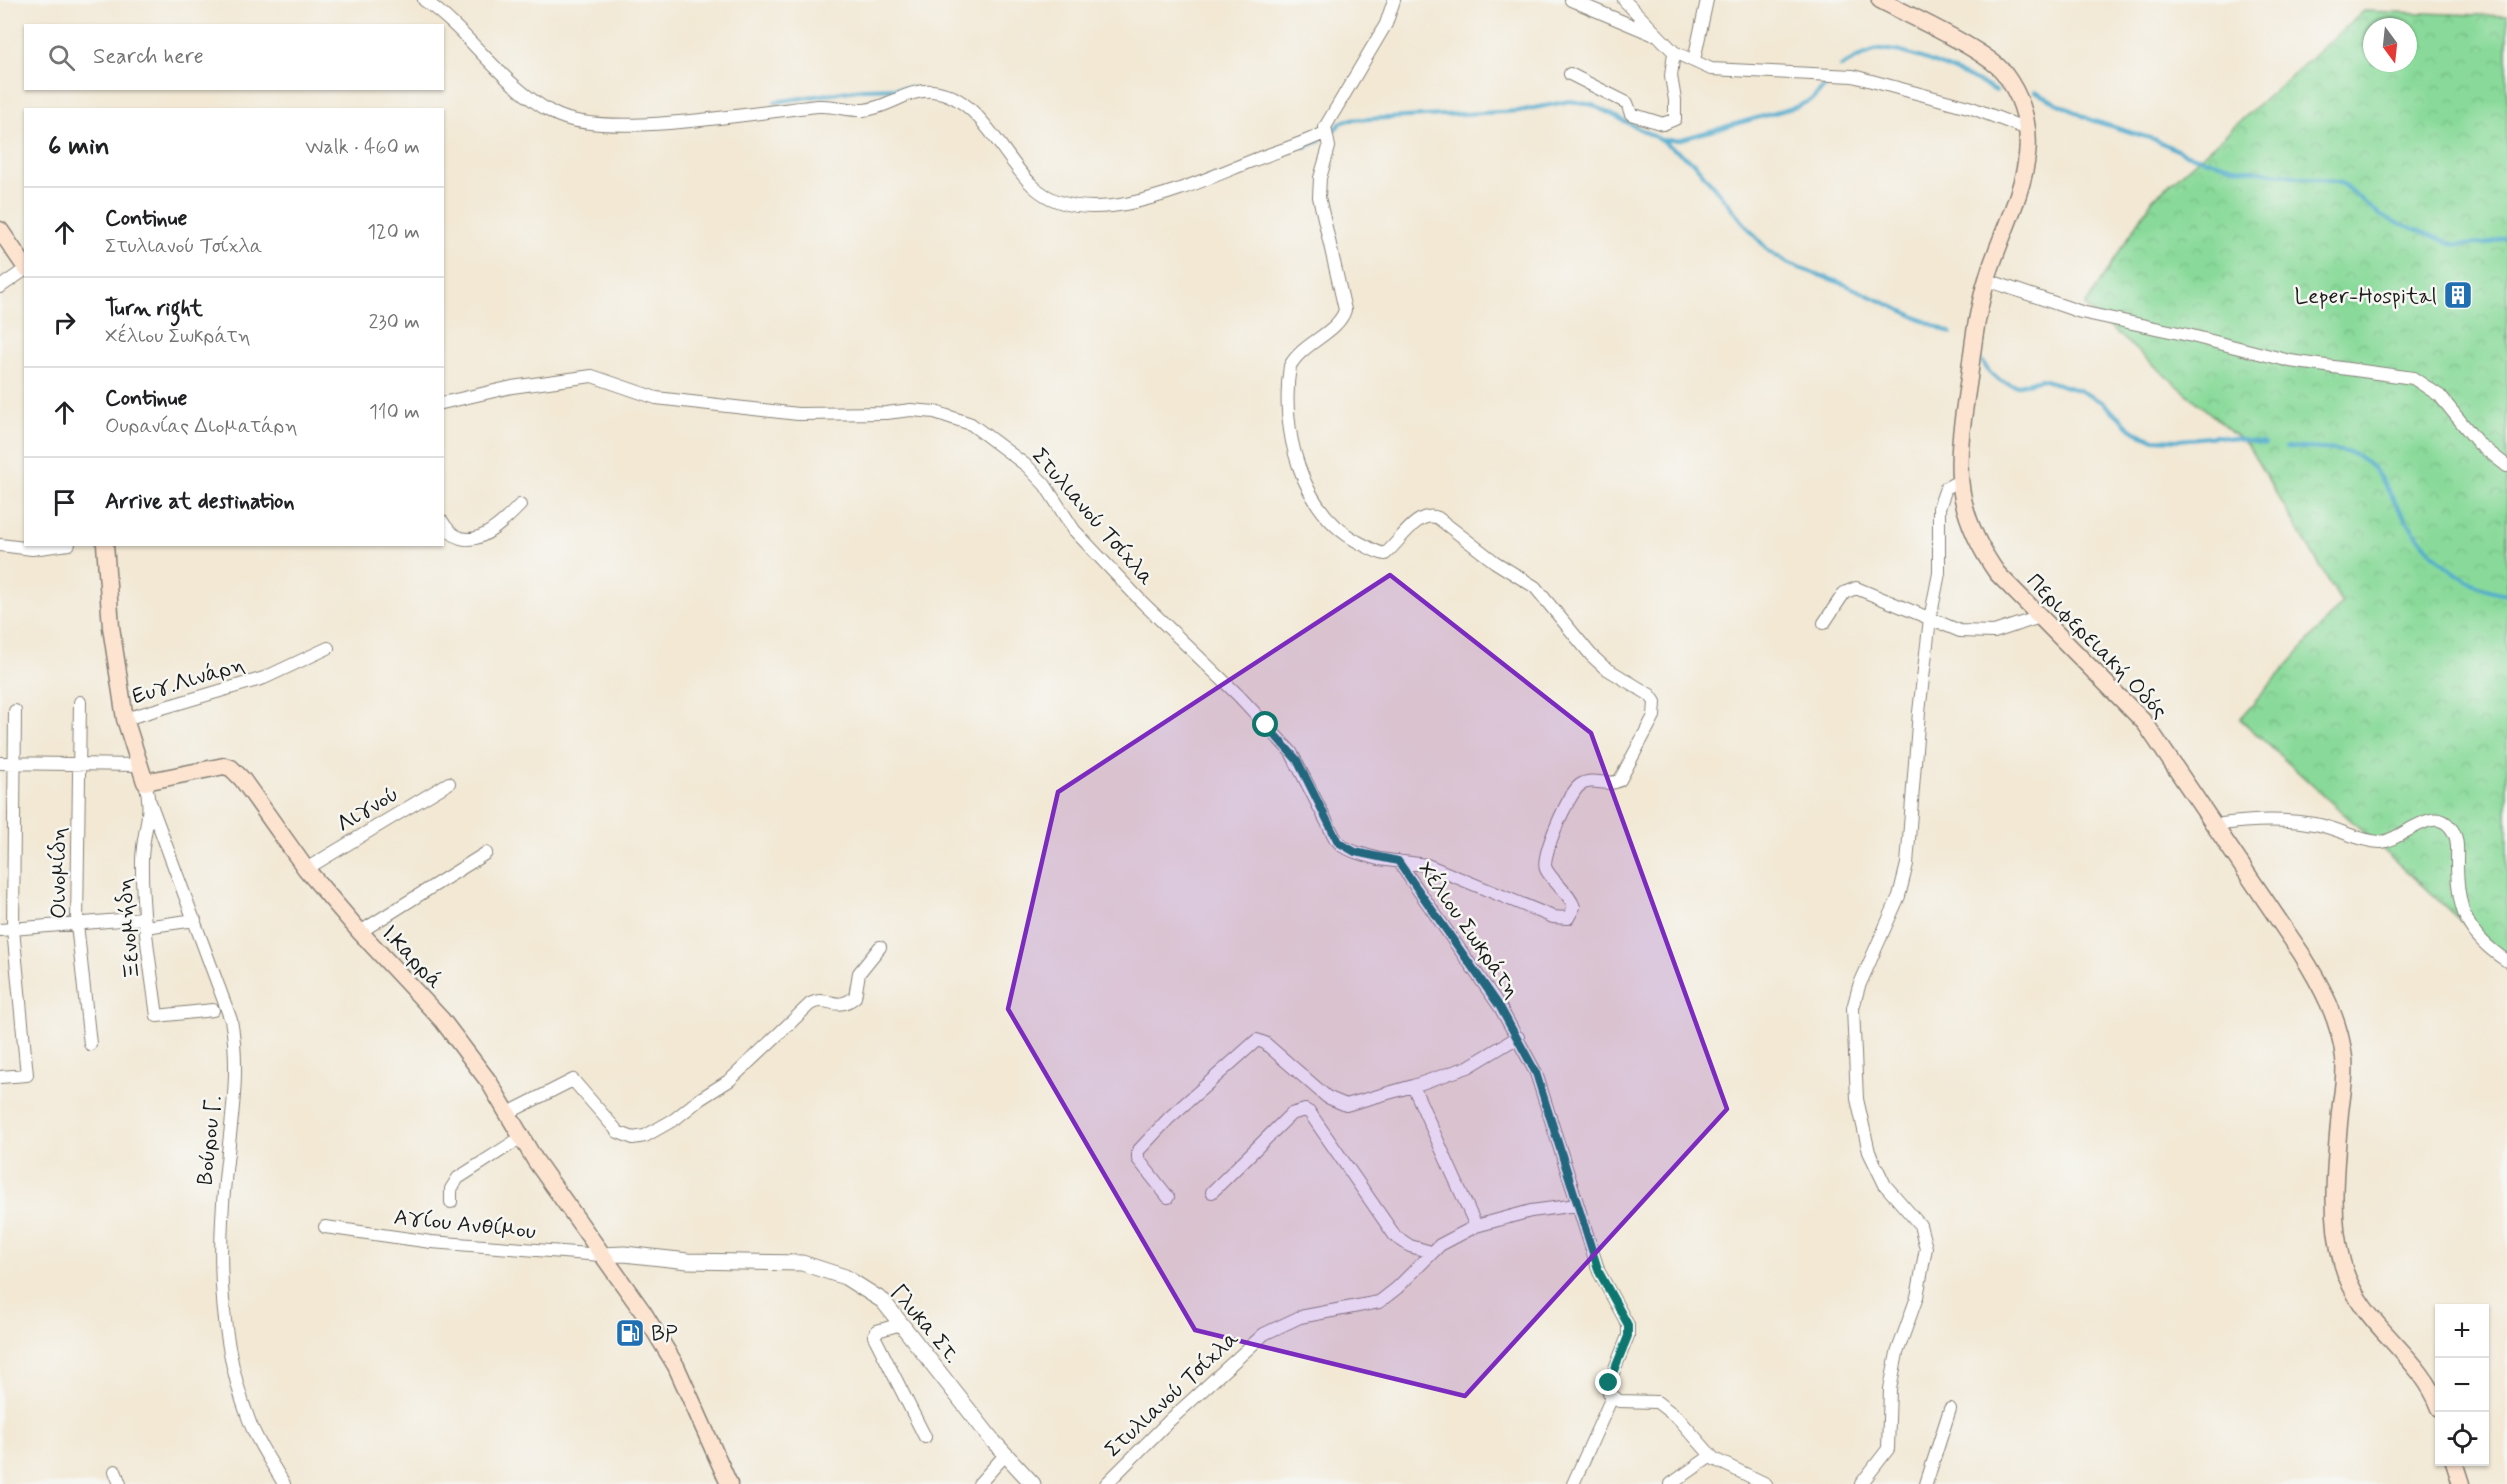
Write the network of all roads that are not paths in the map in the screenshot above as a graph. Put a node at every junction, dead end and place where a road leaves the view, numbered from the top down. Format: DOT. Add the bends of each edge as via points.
graph roads {
  1 [pos="424,0"];
  2 [pos="1394,0"];
  3 [pos="1571,0"];
  4 [pos="1624,0"];
  5 [pos="1707,0"];
  6 [pos="1880,0"];
  7 [pos="1659,37"];
  8 [pos="1674,52"];
  9 [pos="1694,60"];
  10 [pos="1570,74"];
  11 [pos="2027,129"];
  12 [pos="1326,139"];
  13 [pos="0,230"];
  14 [pos="24,265"];
  15 [pos="24,269"];
  16 [pos="1987,280"];
  17 [pos="0,287"];
  18 [pos="444,403"];
  19 [pos="2507,466"];
  20 [pos="1959,481"];
  21 [pos="520,505"];
  22 [pos="444,523"];
  23 [pos="0,545"];
  24 [pos="54,546"];
  25 [pos="105,546"];
  26 [pos="2040,617"];
  27 [pos="1930,619"];
  28 [pos="1824,623"];
  29 [pos="328,648"];
  30 [pos="80,702"];
  31 [pos="15,711"];
  32 [pos="125,720"];
  33 [pos="0,763"];
  34 [pos="16,764"];
  35 [pos="81,764"];
  36 [pos="139,765"];
  37 [pos="145,782"];
  38 [pos="449,783"];
  39 [pos="150,802"];
  40 [pos="2214,825"];
  41 [pos="486,853"];
  42 [pos="1398,861"];
  43 [pos="306,869"];
  44 [pos="195,920"];
  45 [pos="144,923"];
  46 [pos="77,924"];
  47 [pos="13,929"];
  48 [pos="0,930"];
  49 [pos="360,932"];
  50 [pos="880,947"];
  51 [pos="2507,961"];
  52 [pos="213,1010"];
  53 [pos="1518,1037"];
  54 [pos="90,1044"];
  55 [pos="0,1077"];
  56 [pos="1413,1086"];
  57 [pos="508,1113"];
  58 [pos="522,1137"];
  59 [pos="1212,1192"];
  60 [pos="1168,1197"];
  61 [pos="451,1202"];
  62 [pos="1577,1205"];
  63 [pos="325,1227"];
  64 [pos="1476,1227"];
  65 [pos="1431,1252"];
  66 [pos="601,1255"];
  67 [pos="901,1324"];
  68 [pos="1612,1397"];
  69 [pos="2435,1401"];
  70 [pos="1950,1409"];
  71 [pos="925,1437"];
  72 [pos="1005,1455"];
  73 [pos="1711,1456"];
  74 [pos="2456,1466"];
  75 [pos="115,1471"];
  76 [pos="1577,1483"];
  77 [pos="120,1484"];
  78 [pos="284,1484"];
  79 [pos="729,1484"];
  80 [pos="979,1484"];
  81 [pos="1033,1484"];
  82 [pos="1106,1484"];
  83 [pos="1671,1484"];
  84 [pos="1766,1484"];
  85 [pos="1861,1484"];
  86 [pos="1926,1484"];
  87 [pos="2462,1484"];
  1 -- 12 [label="street" via="520,91 567,119 635,125 830,105 864,110 903,96 935,91 956,99 977,116 1032,185 1046,196 1088,207 1113,206 1167,194"];
  2 -- 12 [label="street" via="1386,24 1350,81"];
  3 -- 7 [label="street"];
  4 -- 7 [label="street"];
  5 -- 9 [label="street"];
  6 -- 11 [label="main road, Περιφερειακή Οδός" via="1996,65 2013,87"];
  7 -- 8 [label="street"];
  8 -- 9 [label="street"];
  8 -- 10 [label="street" via="1671,76 1675,119 1663,124 1631,114 1627,103"];
  9 -- 11 [label="street" via="1711,69 1733,72 1852,76 1962,105"];
  11 -- 16 [label="main road, Περιφερειακή Οδός" via="2026,171"];
  12 -- 42 [label="street, Χέλιου Σωκράτη" via="1319,197 1345,310 1339,322 1296,356 1289,372 1290,433 1320,508 1344,534 1384,554 1423,517 1443,521 1495,562 1535,587 1591,655 1655,702 1654,716 1620,780 1608,784 1592,781 1575,790 1546,850 1545,867 1574,907 1568,918 1552,917 1427,865"];
  13 -- 14 [label="main road"];
  15 -- 17 [label="street"];
  16 -- 19 [label="street" via="2081,312 2290,362 2413,378 2440,396 2479,444"];
  16 -- 20 [label="main road, Περιφερειακή Οδός" via="1961,420"];
  18 -- 42 [label="street, Στυλιανού Τσίχλα" via="512,387 592,376 656,398 798,414 911,410 935,412 971,424 1027,466 1045,485 1074,530 1278,737 1297,760 1338,842 1355,852"];
  20 -- 26 [label="main road, Περιφερειακή Οδός" via="1965,511 1981,549 1997,573"];
  20 -- 27 [label="street" via="1946,488 1940,508 1939,573"];
  21 -- 22 [label="street" via="494,531 471,539 454,535"];
  23 -- 24 [label="street" via="32,549"];
  25 -- 32 [label="main road" via="111,627"];
  26 -- 27 [label="street" via="2015,627 1976,632 1960,631"];
  26 -- 40 [label="main road, Περιφερειακή Οδός" via="2145,723"];
  27 -- 28 [label="street" via="1856,588 1844,592"];
  27 -- 85 [label="street" via="1907,864 1899,896 1853,1008 1857,1099 1869,1152 1885,1185 1920,1225 1926,1248 1888,1400 1887,1453"];
  29 -- 32 [label="street, Ευγ.Λινάρη" via="264,678"];
  30 -- 35 [label="street, Οινομίδη"];
  31 -- 34 [label="street"];
  32 -- 36 [label="main road"];
  33 -- 34 [label="street"];
  34 -- 35 [label="street"];
  34 -- 47 [label="street"];
  35 -- 36 [label="street"];
  35 -- 46 [label="street, Οινομίδη"];
  36 -- 37 [label="main road"];
  37 -- 39 [label="street, Ξενομήδη"];
  37 -- 43 [label="main road, Ι.Καρρά" via="211,767 231,768 243,779"];
  38 -- 43 [label="street, Λιγνού"];
  39 -- 44 [label="street, Βούρου Γ."];
  39 -- 45 [label="street, Ξενομήδη" via="142,857"];
  40 -- 51 [label="street" via="2259,819 2316,824 2382,842 2428,822 2442,821 2457,839 2460,902 2465,920 2485,945"];
  40 -- 69 [label="main road, Περιφερειακή Οδός" via="2301,953 2333,1014 2344,1069 2336,1220 2341,1259 2364,1311 2419,1373"];
  41 -- 49 [label="street"];
  42 -- 53 [label="street, Χέλιου Σωκράτη"];
  43 -- 49 [label="main road, Ι.Καρρά"];
  44 -- 45 [label="street"];
  44 -- 78 [label="street, Βούρου Γ." via="234,1035 233,1118 223,1199 222,1288 229,1350 249,1420"];
  45 -- 46 [label="street"];
  45 -- 52 [label="street, Ξενομήδη" via="157,1016"];
  46 -- 47 [label="street"];
  46 -- 54 [label="street, Οινομίδη"];
  47 -- 48 [label="street"];
  47 -- 55 [label="street" via="27,1075"];
  49 -- 57 [label="main road, Ι.Καρρά" via="442,1020"];
  50 -- 57 [label="street" via="859,974 855,997 837,1006 821,1000 810,1004 729,1080 650,1134 633,1138 618,1132 573,1080"];
  53 -- 56 [label="street" via="1475,1064"];
  53 -- 62 [label="street, Χέλιου Σωκράτη" via="1536,1073"];
  56 -- 60 [label="street" via="1352,1104 1339,1104 1257,1040 1137,1151 1136,1156"];
  56 -- 64 [label="street"];
  57 -- 58 [label="main road, Ι.Καρρά"];
  58 -- 61 [label="street" via="458,1178 450,1189"];
  58 -- 66 [label="main road, Ι.Καρρά"];
  59 -- 65 [label="street" via="1291,1114 1305,1110 1395,1236 1410,1246"];
  62 -- 64 [label="street, Στυλιανού Τσίχλα" via="1531,1211"];
  62 -- 68 [label="street, Χέλιου Σωκράτη" via="1599,1272 1628,1329 1609,1383"];
  63 -- 66 [label="street, Αγίου Ανθίμου" via="430,1242"];
  64 -- 65 [label="street, Στυλιανού Τσίχλα"];
  65 -- 82 [label="street, Στυλιανού Τσίχλα" via="1379,1302 1300,1317 1264,1334"];
  66 -- 67 [label="street, Γλυκα Στ." via="810,1264 865,1287 883,1301"];
  66 -- 79 [label="main road, Ι.Καρρά" via="676,1366"];
  67 -- 71 [label="street" via="877,1331 874,1336"];
  67 -- 72 [label="street, Γλυκα Στ."];
  68 -- 73 [label="street" via="1624,1402 1649,1400 1666,1407"];
  68 -- 76 [label="street, Χέλιου Σωκράτη"];
  70 -- 86 [label="street"];
  72 -- 80 [label="street"];
  72 -- 81 [label="street, Γλυκα Στ."];
  73 -- 83 [label="street"];
  73 -- 84 [label="street" via="1724,1466"];
  74 -- 87 [label="main road"];
  75 -- 77 [label="street"];
}
